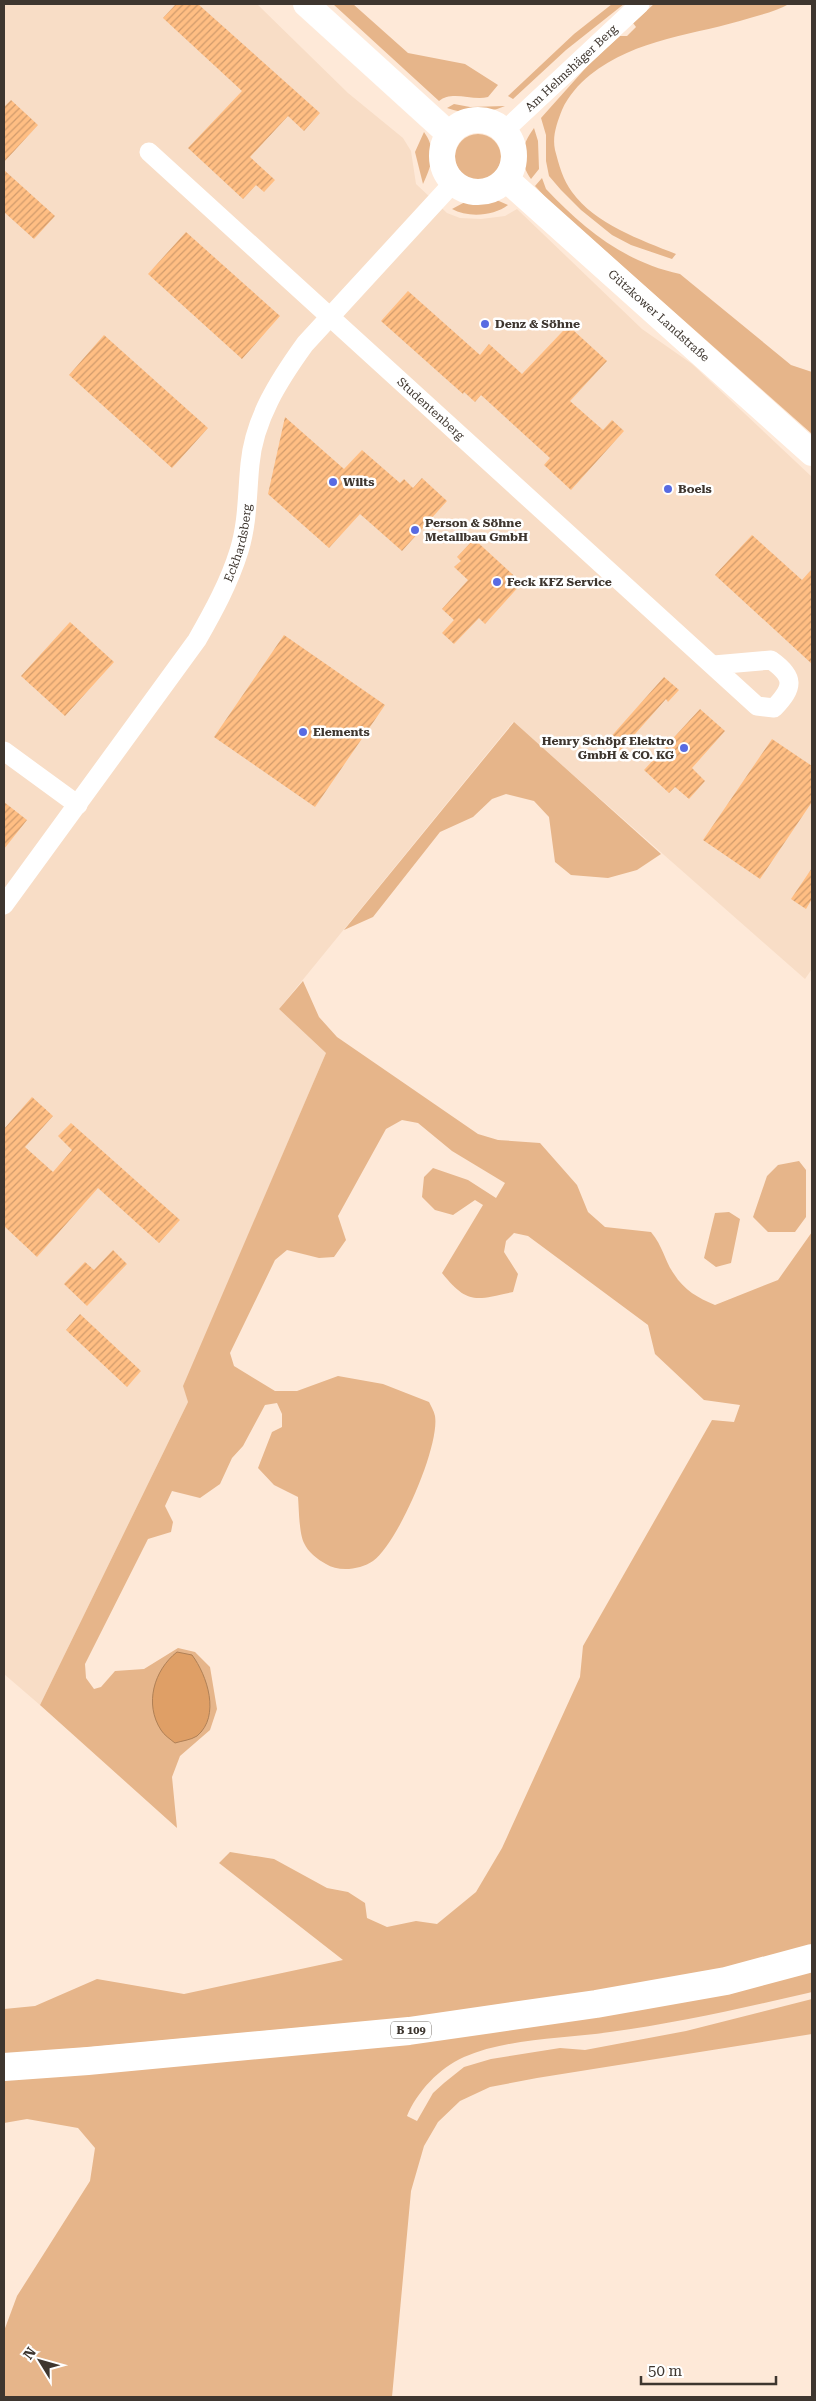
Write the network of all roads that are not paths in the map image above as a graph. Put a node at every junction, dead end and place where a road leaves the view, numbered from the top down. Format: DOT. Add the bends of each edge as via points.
graph roads {
  1 [pos="306,4"];
  2 [pos="640,4"];
  3 [pos="504,131"];
  4 [pos="449,134"];
  5 [pos="149,152"];
  6 [pos="506,179"];
  7 [pos="453,182"];
  8 [pos="330,318"];
  9 [pos="812,453"];
  10 [pos="714,665"];
  11 [pos="4,751"];
  12 [pos="78,805"];
  13 [pos="4,905"];
  14 [pos="812,1958"];
  15 [pos="4,2067"];
  1 -- 4 [label="main road"];
  2 -- 3 [label="street, Am Helmshäger Berg"];
  3 -- 4 [label="main road" via="487,120 476,119 456,126"];
  3 -- 6 [label="main road" via="514,150"];
  4 -- 7 [label="main road" via="442,148 442,164"];
  5 -- 8 [label="street, Studentenberg"];
  6 -- 7 [label="main road" via="486,191 474,192"];
  6 -- 9 [label="main road, Gützkower Landstraße"];
  7 -- 8 [label="street, Eckhardsberg"];
  8 -- 10 [label="street, Studentenberg"];
  8 -- 12 [label="street, Eckhardsberg" via="305,344 269,400 251,454 246,515 239,550 215,609"];
  11 -- 12 [label="street"];
  12 -- 13 [label="street, Eckhardsberg"];
  14 -- 15 [label="highway, B 109" via="726,1981 409,2031"];
}
